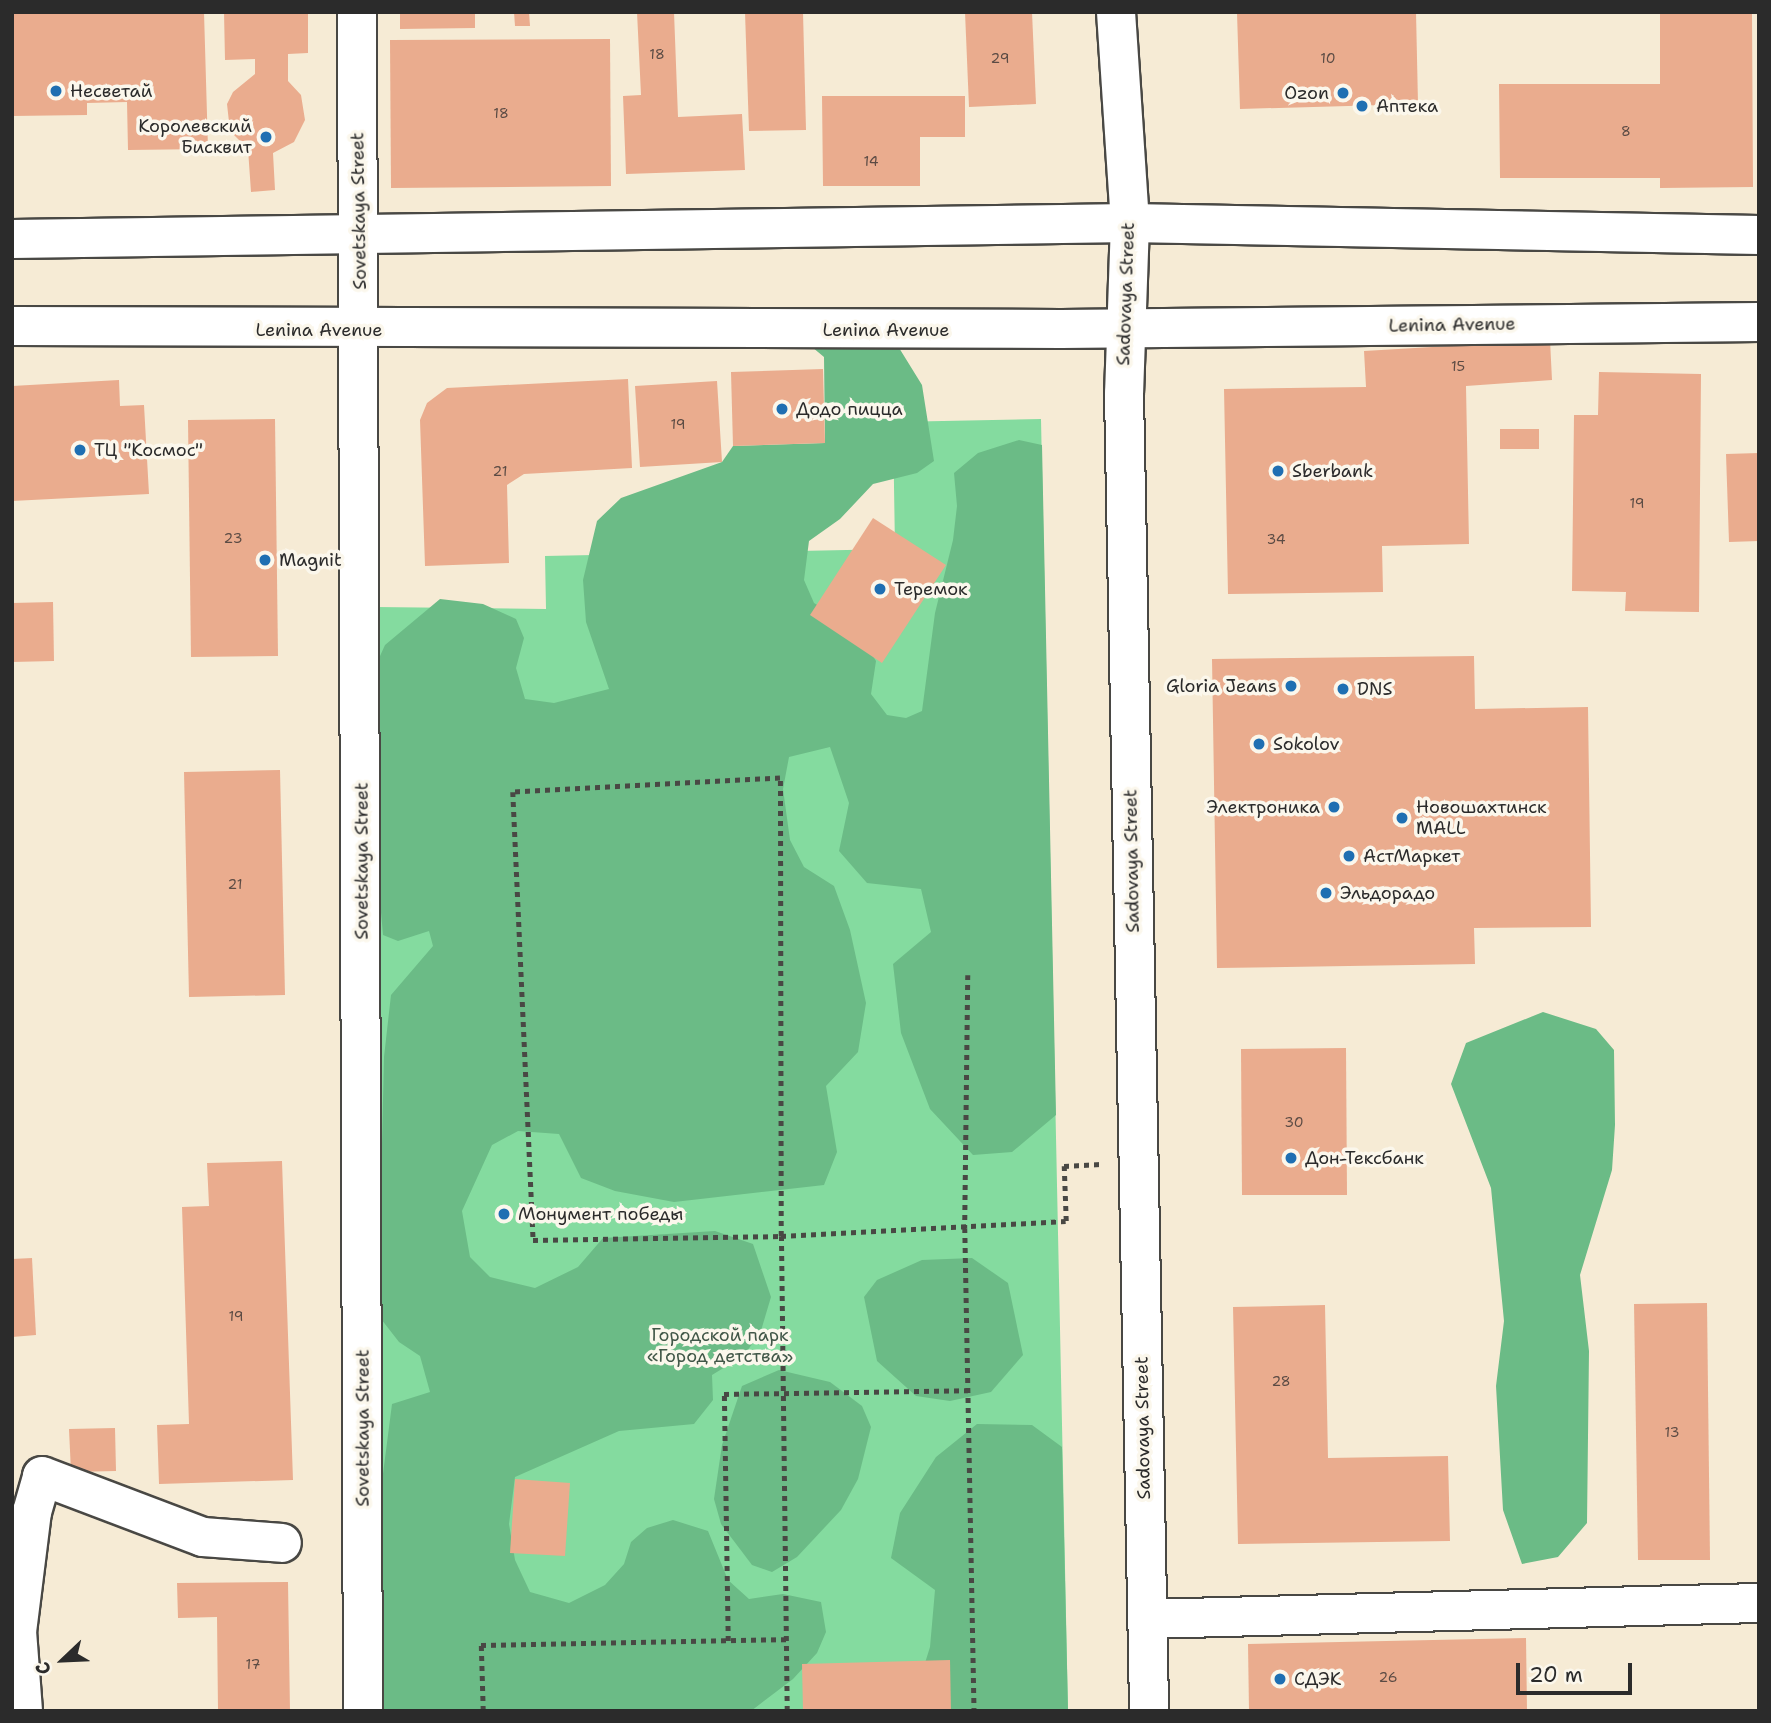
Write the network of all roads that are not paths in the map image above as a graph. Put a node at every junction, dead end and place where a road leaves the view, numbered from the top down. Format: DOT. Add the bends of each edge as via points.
graph roads {
  1 [pos="357,12"];
  2 [pos="1116,12"];
  3 [pos="1129,223"];
  4 [pos="358,234"];
  5 [pos="1759,235"];
  6 [pos="12,239"];
  7 [pos="1759,321"];
  8 [pos="12,326"];
  9 [pos="1123,329"];
  10 [pos="362,330"];
  11 [pos="282,1543"];
  12 [pos="1759,1603"];
  13 [pos="1147,1619"];
  14 [pos="23,1711"];
  15 [pos="363,1711"];
  16 [pos="1149,1711"];
  1 -- 4 [label="street, Sovetskaya Street"];
  2 -- 3 [label="street, Sadovaya Street"];
  3 -- 4 [label="street"];
  3 -- 5 [label="street"];
  3 -- 9 [label="street, Sadovaya Street"];
  4 -- 6 [label="street"];
  4 -- 10 [label="street, Sovetskaya Street"];
  7 -- 9 [label="street, Lenina Avenue"];
  8 -- 10 [label="street, Lenina Avenue"];
  9 -- 10 [label="street, Lenina Avenue"];
  9 -- 13 [label="street, Sadovaya Street"];
  10 -- 15 [label="street, Sovetskaya Street"];
  11 -- 14 [label="street" via="203,1537 42,1476 32,1513 17,1632"];
  12 -- 13 [label="street"];
  13 -- 16 [label="street, Sadovaya Street"];
}
